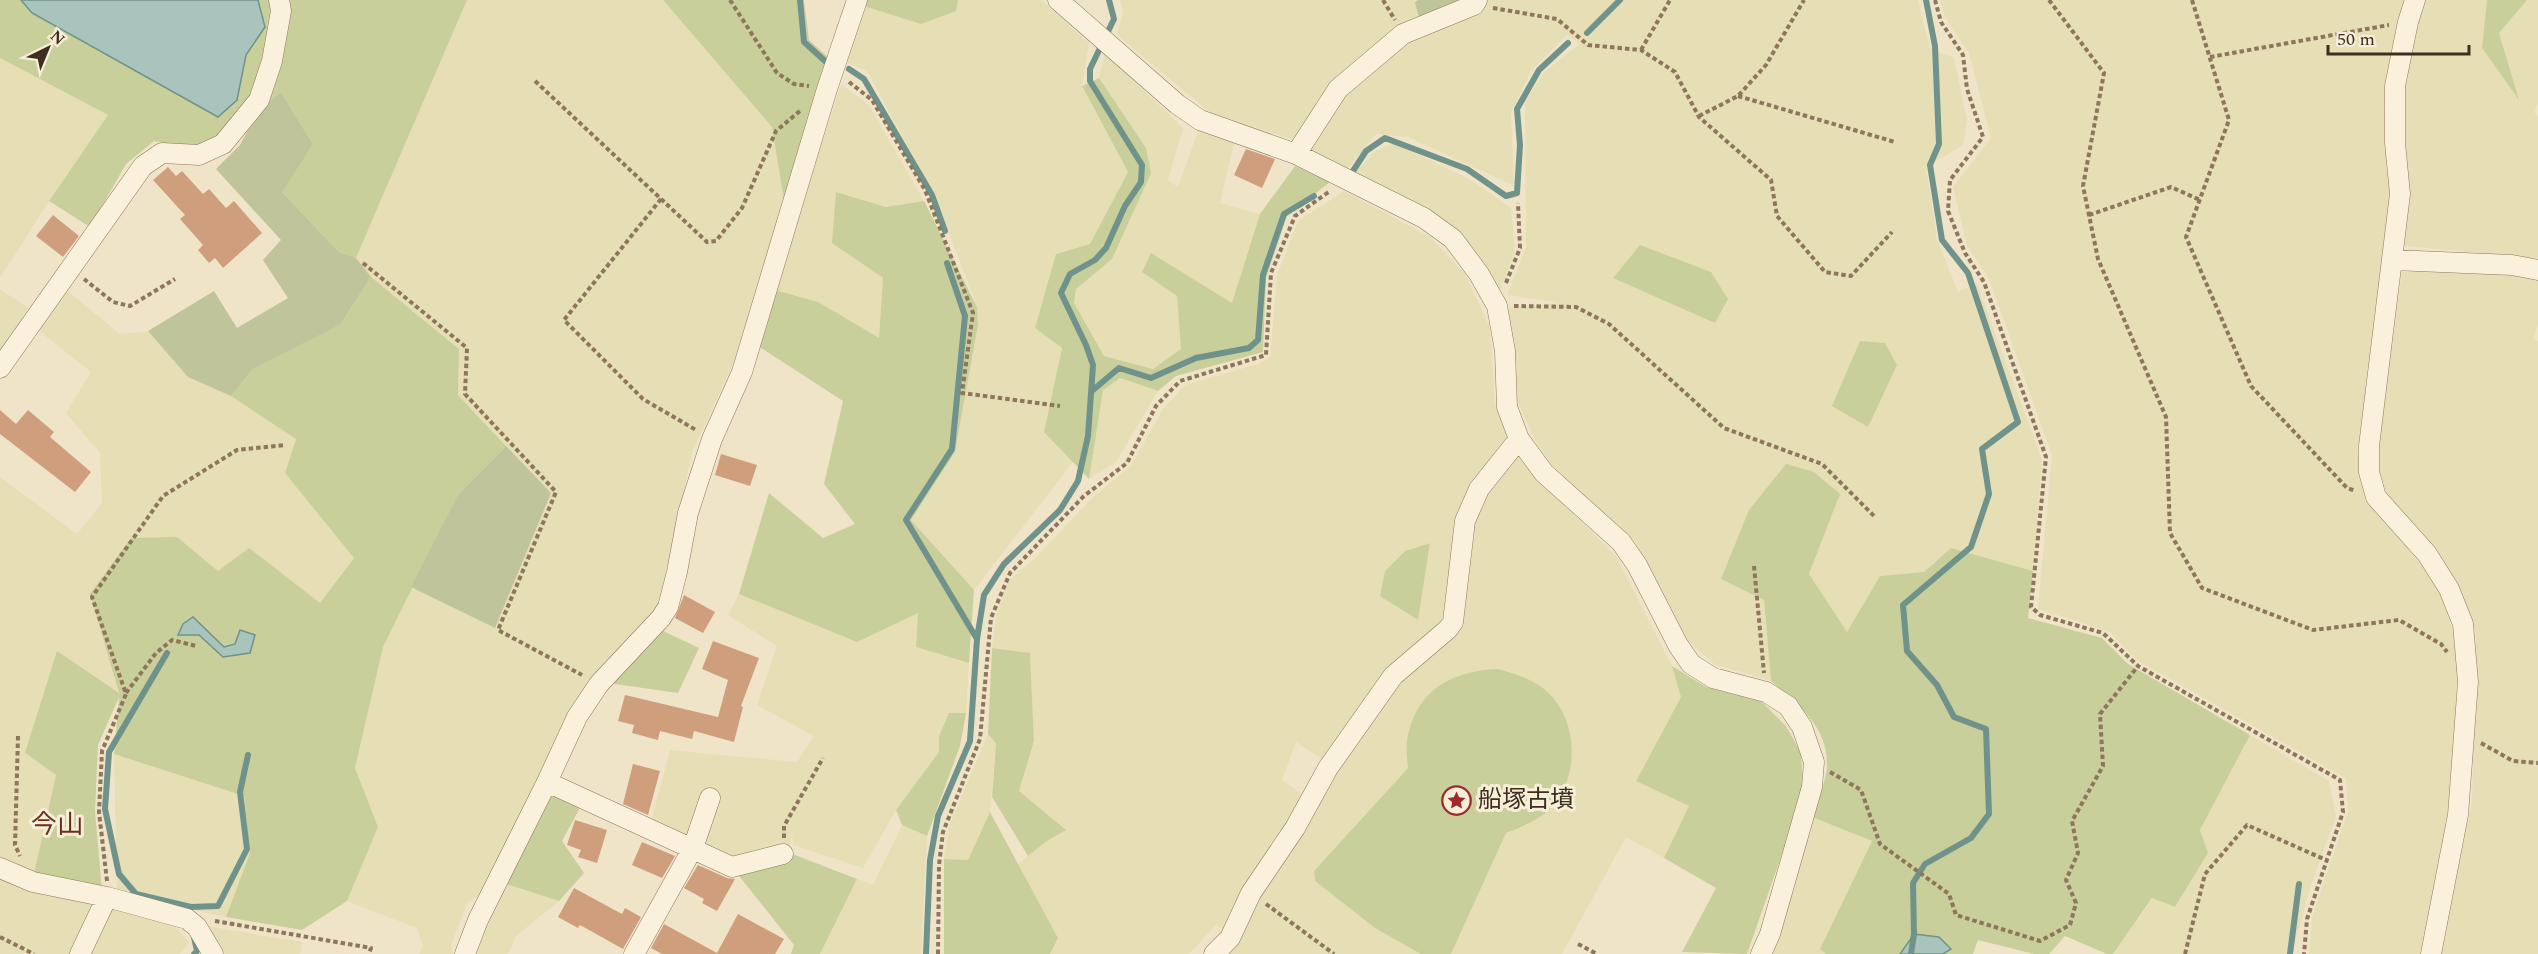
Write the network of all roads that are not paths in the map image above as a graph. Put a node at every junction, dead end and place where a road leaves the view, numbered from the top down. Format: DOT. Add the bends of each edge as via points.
graph roads {
  1 [pos="279,0"];
  2 [pos="857,0"];
  3 [pos="1058,0"];
  4 [pos="2415,0"];
  5 [pos="1476,2"];
  6 [pos="1296,154"];
  7 [pos="2393,260"];
  8 [pos="2538,270"];
  9 [pos="0,368"];
  10 [pos="1519,439"];
  11 [pos="547,782"];
  12 [pos="710,798"];
  13 [pos="693,848"];
  14 [pos="783,854"];
  15 [pos="0,868"];
  16 [pos="107,897"];
  17 [pos="80,954"];
  18 [pos="213,954"];
  19 [pos="465,954"];
  20 [pos="634,954"];
  21 [pos="1214,954"];
  22 [pos="1761,954"];
  23 [pos="2432,954"];
  1 -- 9 [label="street" via="281,11 272,61 259,100 223,144 199,155 162,153 143,166"];
  2 -- 11 [label="street" via="742,372 712,439 688,513 668,607 599,684 577,717"];
  3 -- 6 [label="street" via="1200,120"];
  4 -- 7 [label="street" via="2395,86 2400,194"];
  5 -- 6 [label="street" via="1403,33 1338,89"];
  6 -- 10 [label="street" via="1424,218 1453,239 1497,306 1508,407"];
  7 -- 8 [label="street" via="2512,265"];
  7 -- 23 [label="street" via="2369,472 2376,496 2427,554 2449,589 2463,624 2468,682 2458,815"];
  10 -- 21 [label="street" via="1479,489 1466,521 1453,622 1393,676 1328,768 1295,828 1251,893 1230,938"];
  10 -- 22 [label="street" via="1544,472 1621,542 1691,664 1713,678 1766,692 1788,706 1802,727 1815,762 1770,934"];
  11 -- 13 [label="street"];
  11 -- 19 [label="street"];
  12 -- 13 [label="street"];
  13 -- 14 [label="street" via="732,867"];
  13 -- 20 [label="street"];
  15 -- 16 [label="street" via="33,882"];
  16 -- 17 [label="street"];
  16 -- 18 [label="street" via="187,919 197,927"];
}
